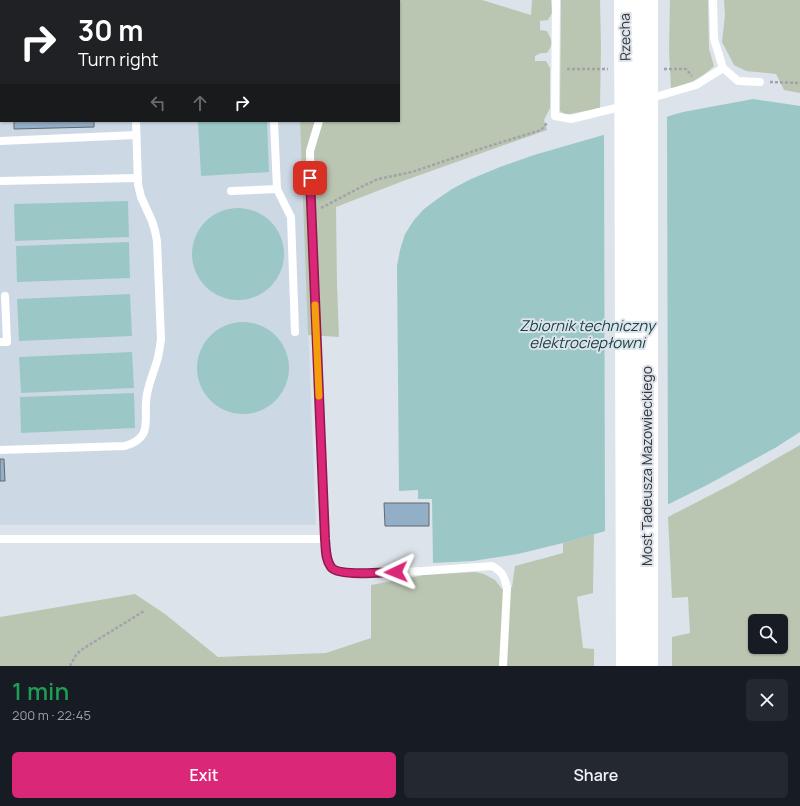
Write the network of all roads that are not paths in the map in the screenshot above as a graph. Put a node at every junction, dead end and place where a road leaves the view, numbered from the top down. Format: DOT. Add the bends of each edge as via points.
graph roads {
  1 [pos="556,0"];
  2 [pos="625,0"];
  3 [pos="647,0"];
  4 [pos="713,0"];
  5 [pos="723,68"];
  6 [pos="636,71"];
  7 [pos="760,82"];
  8 [pos="136,122"];
  9 [pos="274,122"];
  10 [pos="319,122"];
  11 [pos="136,135"];
  12 [pos="0,141"];
  13 [pos="138,178"];
  14 [pos="0,181"];
  15 [pos="276,190"];
  16 [pos="231,191"];
  17 [pos="5,296"];
  18 [pos="295,332"];
  19 [pos="0,342"];
  20 [pos="0,450"];
  21 [pos="0,539"];
  22 [pos="325,539"];
  23 [pos="504,666"];
  24 [pos="626,666"];
  25 [pos="647,666"];
  1 -- 5 [label="lane" via="554,116 571,119 637,103 696,85"];
  2 -- 6 [label="main road, Rzecha"];
  3 -- 6 [label="main road, Rzecha"];
  4 -- 5 [label="lane" via="714,39"];
  5 -- 7 [label="lane" via="738,81"];
  6 -- 24 [label="main road, Most Tadeusza Mazowieckiego"];
  6 -- 25 [label="main road, Most Tadeusza Mazowieckiego"];
  8 -- 11 [label="lane"];
  9 -- 15 [label="lane"];
  10 -- 22 [label="lane" via="310,151"];
  11 -- 12 [label="lane"];
  11 -- 13 [label="lane"];
  13 -- 14 [label="lane"];
  13 -- 20 [label="lane" via="141,197 152,221 157,241 160,339 146,401 146,425 143,433 138,440 125,446"];
  15 -- 16 [label="lane"];
  15 -- 18 [label="lane" via="291,217"];
  17 -- 19 [label="lane" via="7,342"];
  21 -- 22 [label="lane"];
  22 -- 23 [label="lane" via="327,560 336,571 354,574 492,566 500,571 507,588"];
}
